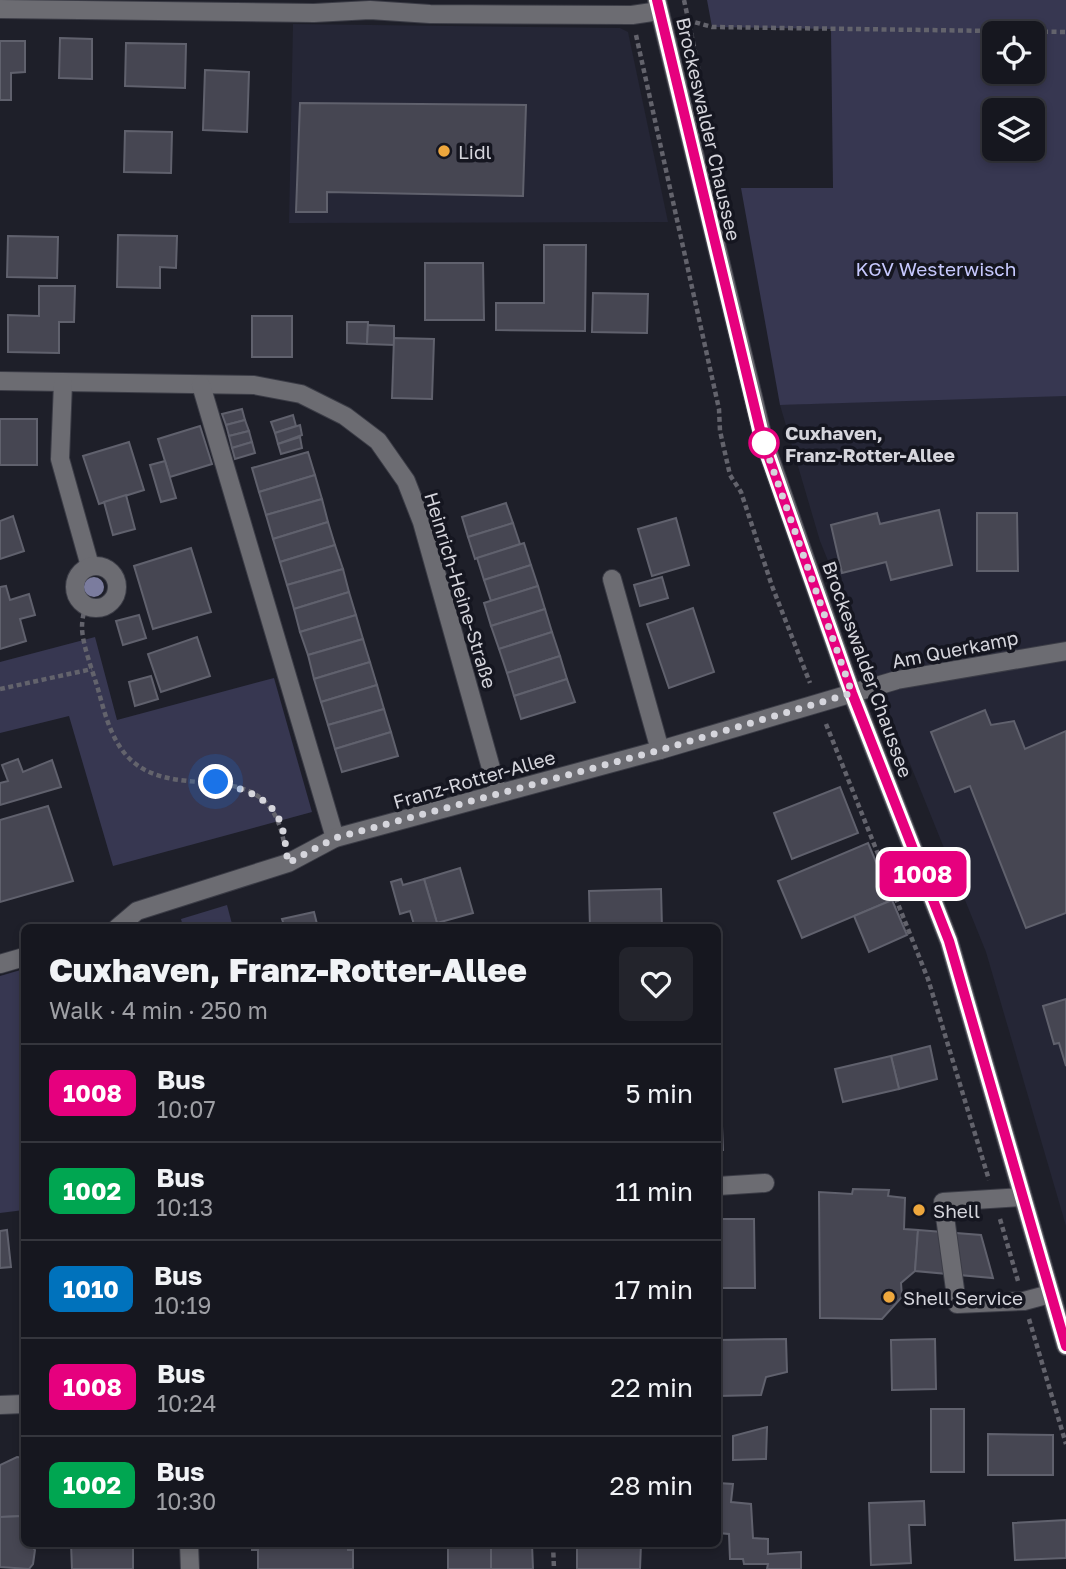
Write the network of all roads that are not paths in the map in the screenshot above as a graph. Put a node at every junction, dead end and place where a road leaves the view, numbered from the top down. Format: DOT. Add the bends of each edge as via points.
graph roads {
  1 [pos="658,6"];
  2 [pos="0,9"];
  3 [pos="0,382"];
  4 [pos="63,383"];
  5 [pos="201,385"];
  6 [pos="90,566"];
  7 [pos="612,579"];
  8 [pos="1066,651"];
  9 [pos="852,693"];
  10 [pos="660,750"];
  11 [pos="498,793"];
  12 [pos="335,838"];
  13 [pos="122,924"];
  14 [pos="21,958"];
  15 [pos="0,964"];
  16 [pos="765,1183"];
  17 [pos="721,1186"];
  18 [pos="1022,1197"];
  19 [pos="1050,1294"];
  20 [pos="1066,1346"];
  21 [pos="21,1404"];
  22 [pos="0,1405"];
  23 [pos="189,1547"];
  24 [pos="190,1569"];
  1 -- 2 [label="street" via="632,15"];
  1 -- 9 [label="street, Brockeswalder Chaussee" via="762,438"];
  3 -- 4 [label="street, Heinrich-Heine-Straße"];
  4 -- 5 [label="street, Heinrich-Heine-Straße"];
  4 -- 6 [label="street" via="60,459"];
  5 -- 11 [label="street, Heinrich-Heine-Straße" via="254,385 301,394 345,415 379,441 406,481 422,522"];
  5 -- 12 [label="street"];
  6 -- 6 [label="street" via="104,567 117,583 115,597 99,608 85,605 76,595 75,581"];
  7 -- 10 [label="street"];
  8 -- 9 [label="street, Am Querkamp" via="897,680"];
  9 -- 10 [label="street, Franz-Rotter-Allee"];
  9 -- 18 [label="street, Brockeswalder Chaussee" via="949,941"];
  10 -- 11 [label="street, Franz-Rotter-Allee"];
  11 -- 12 [label="street, Franz-Rotter-Allee"];
  12 -- 13 [label="street, Franz-Rotter-Allee" via="288,863 137,911"];
  14 -- 15 [label="street"];
  16 -- 17 [label="street"];
  18 -- 19 [label="street, Brockeswalder Chaussee"];
  18 -- 19 [label="street" via="943,1202 957,1304 1024,1301"];
  19 -- 20 [label="street, Brockeswalder Chaussee"];
  21 -- 22 [label="street"];
  23 -- 24 [label="street"];
}
